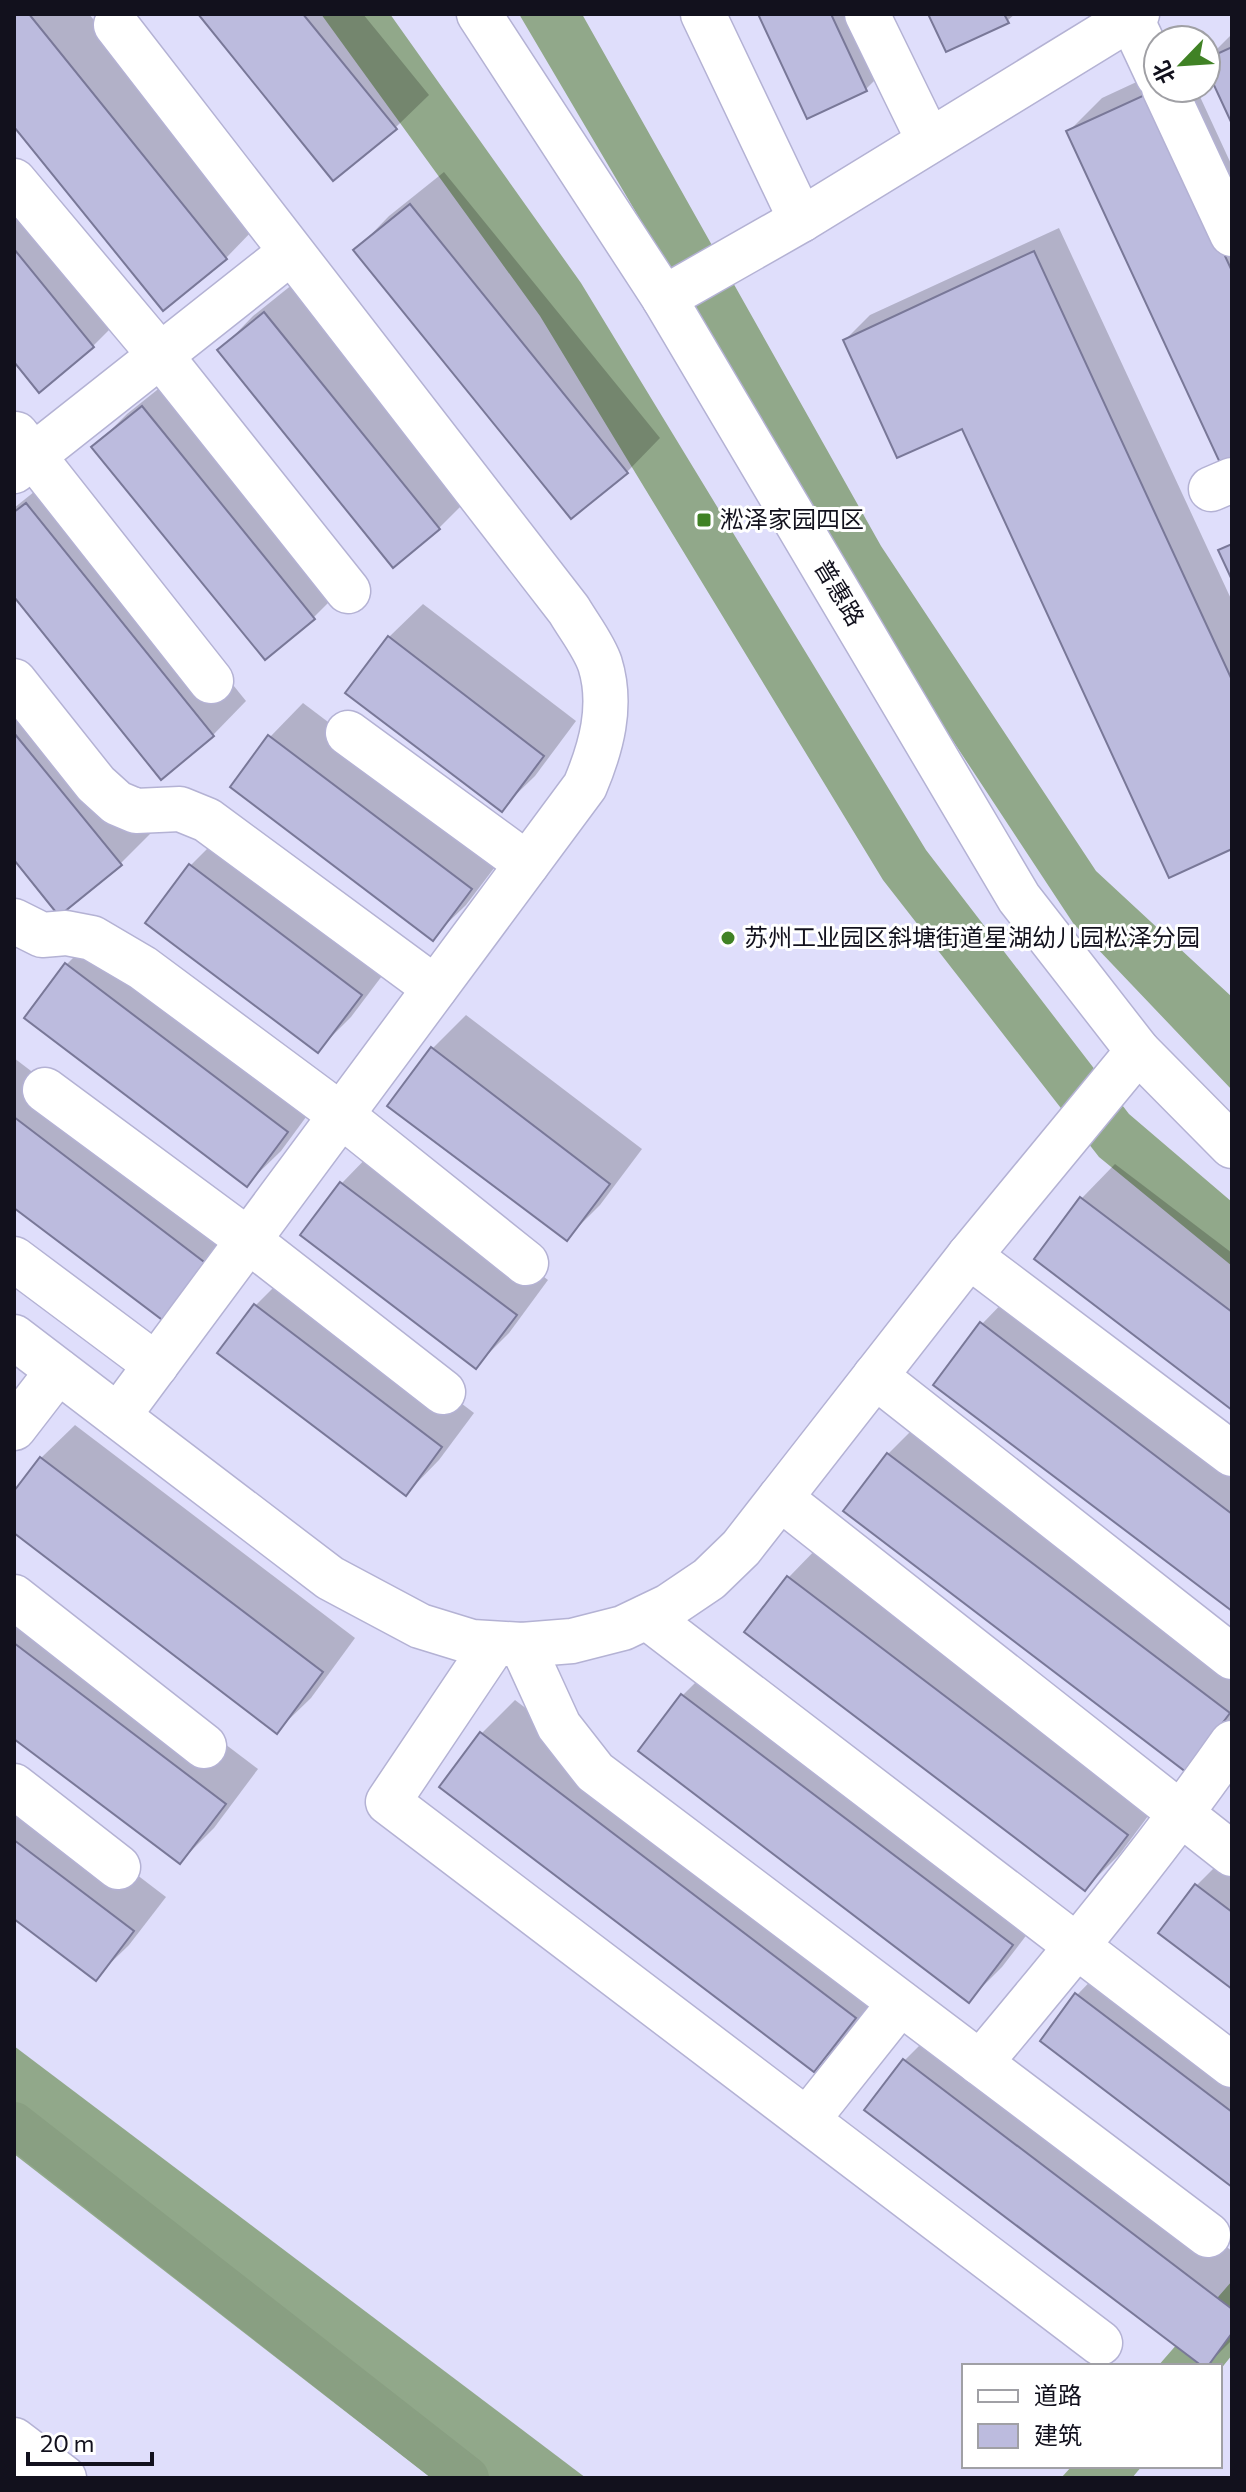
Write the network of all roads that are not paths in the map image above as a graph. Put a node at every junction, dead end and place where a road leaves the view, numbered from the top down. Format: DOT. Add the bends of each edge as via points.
graph roads {
  1 [pos="479,14"];
  2 [pos="703,14"];
  3 [pos="867,14"];
  4 [pos="1132,15"];
  5 [pos="116,25"];
  6 [pos="1142,38"];
  7 [pos="1171,104"];
  8 [pos="929,141"];
  9 [pos="14,181"];
  10 [pos="801,220"];
  11 [pos="1232,234"];
  12 [pos="291,252"];
  13 [pos="664,298"];
  14 [pos="160,355"];
  15 [pos="20,453"];
  16 [pos="348,591"];
  17 [pos="14,681"];
  18 [pos="211,681"];
  19 [pos="348,733"];
  20 [pos="527,864"];
  21 [pos="14,921"];
  22 [pos="435,988"];
  23 [pos="1138,1051"];
  24 [pos="45,1090"];
  25 [pos="341,1115"];
  26 [pos="1232,1146"];
  27 [pos="248,1240"];
  28 [pos="969,1256"];
  29 [pos="14,1259"];
  30 [pos="526,1263"];
  31 [pos="14,1337"];
  32 [pos="156,1365"];
  33 [pos="58,1371"];
  34 [pos="875,1376"];
  35 [pos="443,1392"];
  36 [pos="118,1416"];
  37 [pos="14,1428"];
  38 [pos="1232,1454"];
  39 [pos="780,1498"];
  40 [pos="14,1597"];
  41 [pos="647,1617"];
  42 [pos="508,1644"];
  43 [pos="1232,1657"];
  44 [pos="1232,1743"];
  45 [pos="204,1746"];
  46 [pos="14,1786"];
  47 [pos="1182,1814"];
  48 [pos="1232,1854"];
  49 [pos="118,1867"];
  50 [pos="1077,1947"];
  51 [pos="900,2003"];
  52 [pos="980,2063"];
  53 [pos="1232,2065"];
  54 [pos="807,2120"];
  55 [pos="1208,2235"];
  56 [pos="1100,2343"];
  57 [pos="14,2440"];
  58 [pos="14,2473"];
  59 [pos="20,2478"];
  60 [pos="64,2478"];
  1 -- 13 [label="main road, 普惠路"];
  2 -- 10 [label="main road"];
  3 -- 8 [label="main road"];
  4 -- 6 [label="main road"];
  4 -- 8 [label="main road"];
  5 -- 12 [label="main road"];
  7 -- 11 [label="main road"];
  8 -- 10 [label="main road"];
  9 -- 14 [label="main road"];
  10 -- 13 [label="main road"];
  12 -- 14 [label="main road"];
  12 -- 20 [label="main road" via="569,610 600,664 606,708 599,753 585,786"];
  13 -- 23 [label="main road, 普惠路" via="1019,898"];
  14 -- 15 [label="main road"];
  14 -- 16 [label="main road"];
  15 -- 18 [label="main road"];
  17 -- 22 [label="main road" via="117,803 136,811 180,809 207,820"];
  19 -- 20 [label="main road"];
  20 -- 22 [label="main road"];
  21 -- 25 [label="main road" via="42,935 79,935 114,950"];
  22 -- 25 [label="main road"];
  23 -- 26 [label="main road, 普惠路"];
  23 -- 28 [label="main road"];
  24 -- 27 [label="main road"];
  25 -- 27 [label="main road"];
  25 -- 30 [label="main road"];
  27 -- 32 [label="main road"];
  27 -- 35 [label="main road"];
  28 -- 34 [label="main road"];
  28 -- 38 [label="main road"];
  29 -- 32 [label="main road"];
  31 -- 33 [label="main road"];
  32 -- 36 [label="main road"];
  33 -- 36 [label="main road"];
  33 -- 37 [label="main road"];
  34 -- 39 [label="main road"];
  34 -- 43 [label="main road"];
  36 -- 42 [label="main road" via="330,1578 420,1626 472,1642"];
  39 -- 41 [label="main road" via="709,1579"];
  39 -- 47 [label="main road"];
  40 -- 45 [label="main road"];
  41 -- 42 [label="main road" via="572,1641"];
  41 -- 50 [label="main road"];
  42 -- 51 [label="main road" via="595,1772"];
  42 -- 54 [label="main road" via="388,1802"];
  44 -- 47 [label="main road"];
  46 -- 49 [label="main road"];
  47 -- 48 [label="main road"];
  47 -- 50 [label="main road"];
  50 -- 52 [label="main road"];
  50 -- 53 [label="main road"];
  51 -- 52 [label="main road"];
  51 -- 54 [label="main road"];
  52 -- 55 [label="main road"];
  54 -- 56 [label="main road"];
  57 -- 60 [label="main road"];
  58 -- 59 [label="main road"];
}
